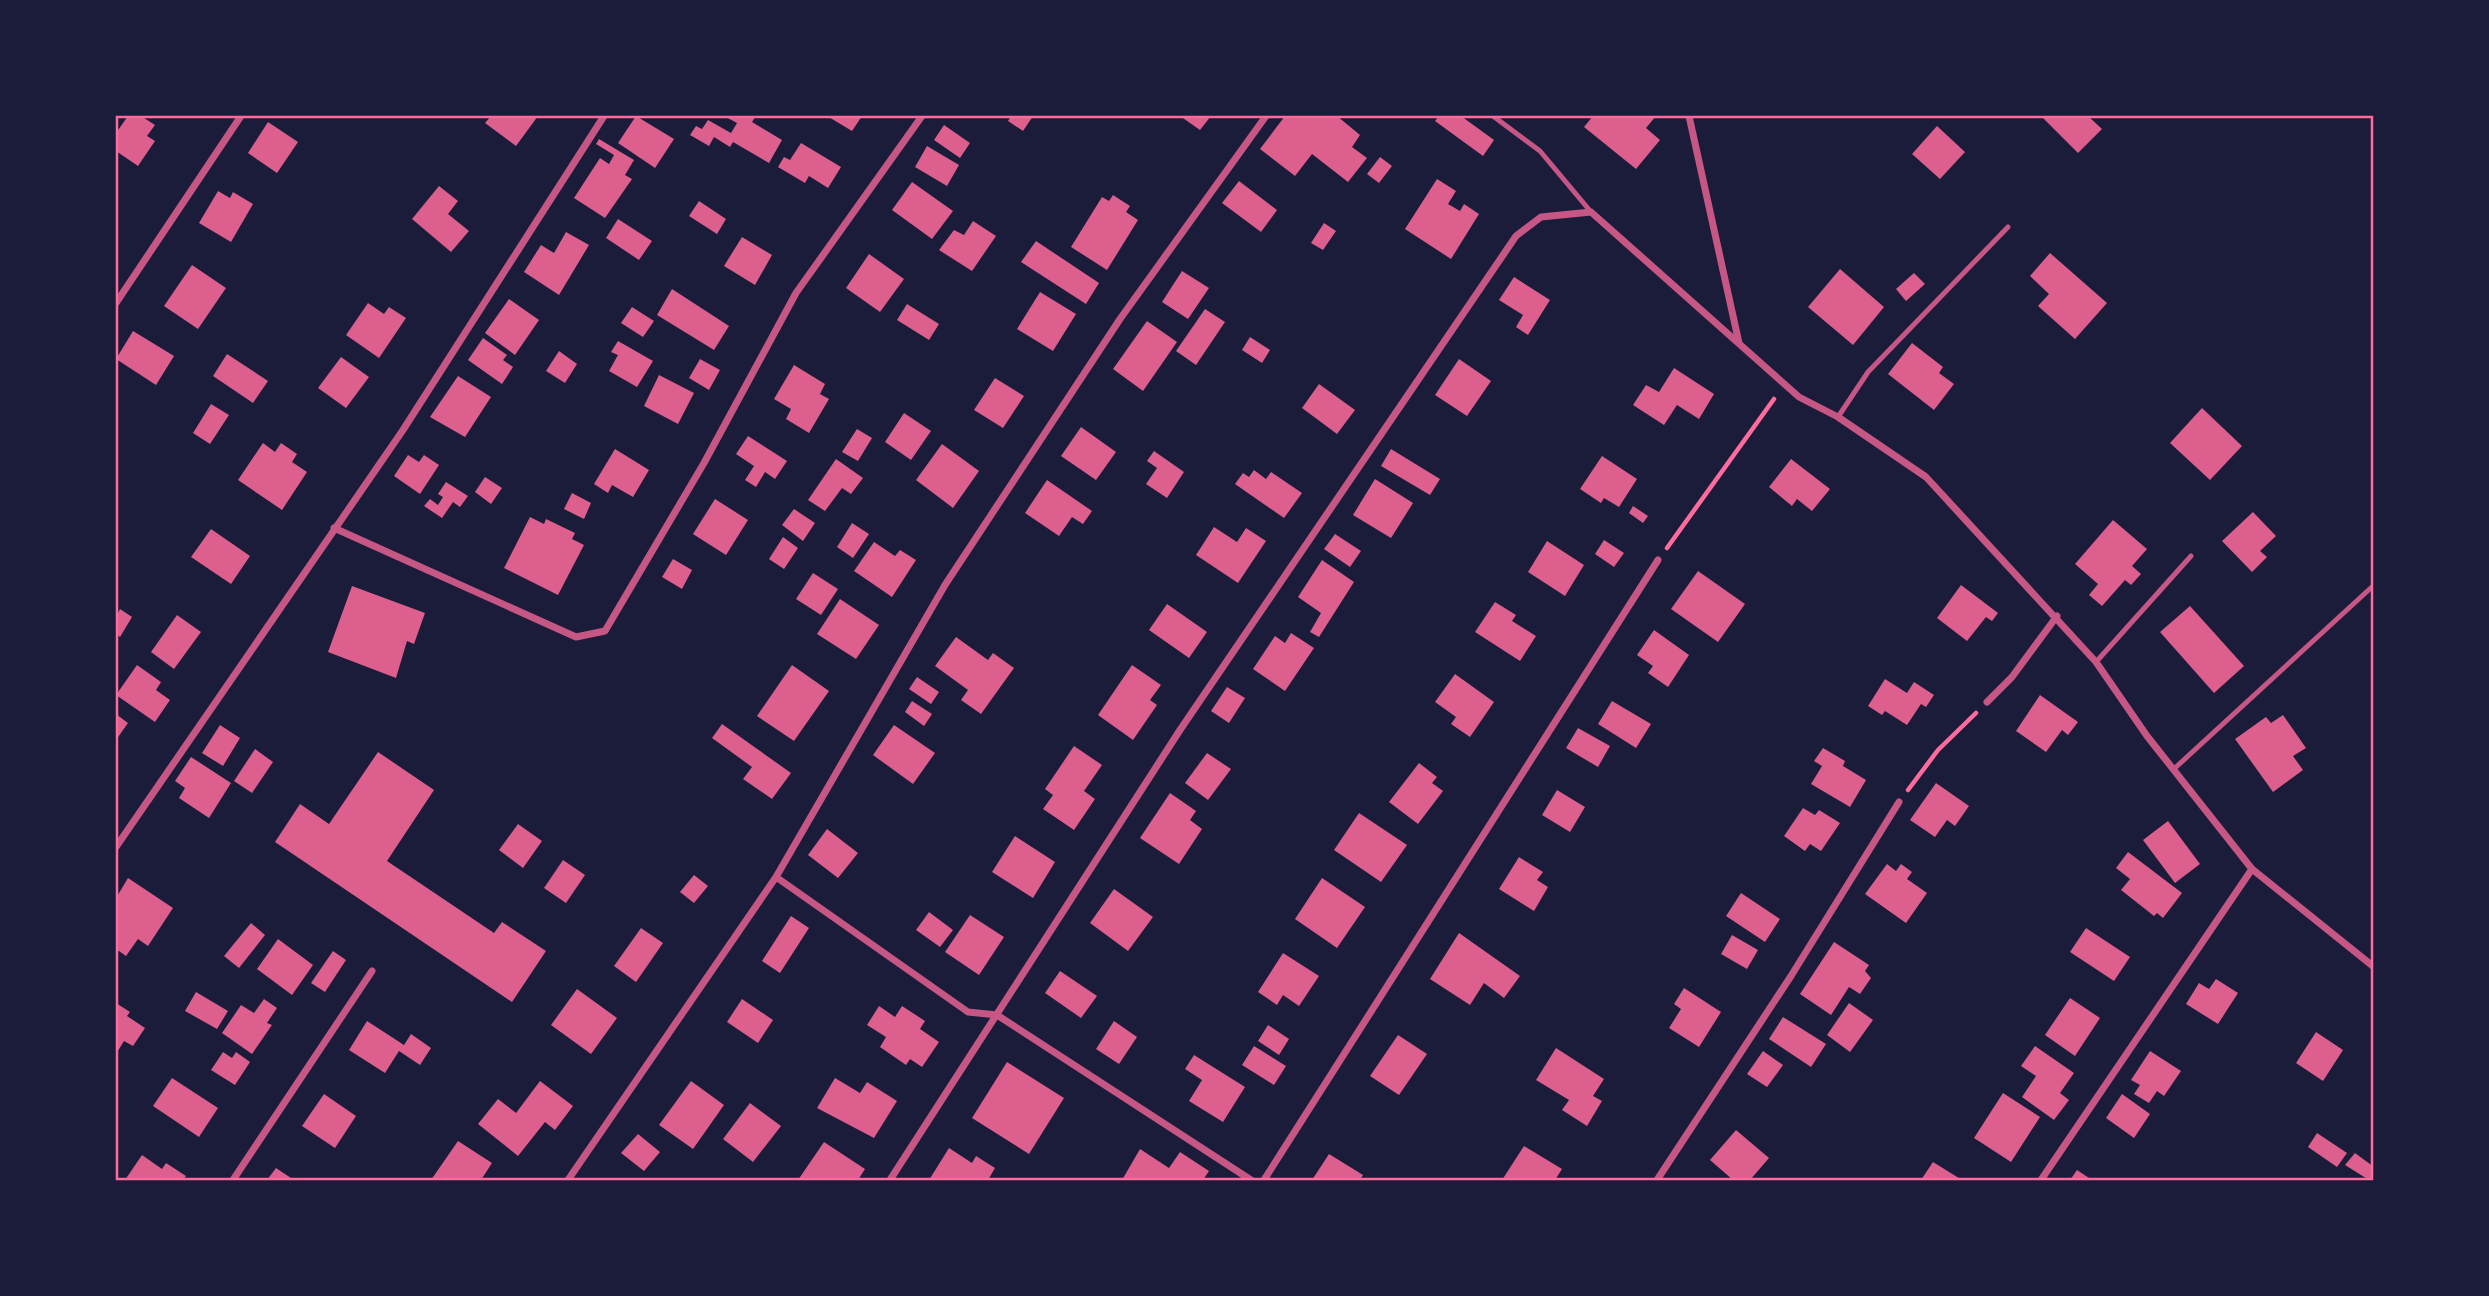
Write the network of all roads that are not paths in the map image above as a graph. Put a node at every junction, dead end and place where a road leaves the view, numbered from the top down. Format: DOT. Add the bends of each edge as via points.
graph roads {
  1 [pos="241,116"];
  2 [pos="604,116"];
  3 [pos="922,116"];
  4 [pos="1266,116"];
  5 [pos="1493,116"];
  6 [pos="1689,116"];
  7 [pos="1591,212"];
  8 [pos="2008,226"];
  9 [pos="116,303"];
  10 [pos="1739,343"];
  11 [pos="1838,417"];
  12 [pos="334,528"];
  13 [pos="2191,556"];
  14 [pos="1658,560"];
  15 [pos="2374,585"];
  16 [pos="2057,616"];
  17 [pos="2096,662"];
  18 [pos="1987,702"];
  19 [pos="2175,768"];
  20 [pos="1899,802"];
  21 [pos="116,847"];
  22 [pos="2252,869"];
  23 [pos="776,877"];
  24 [pos="2374,967"];
  25 [pos="372,971"];
  26 [pos="998,1015"];
  27 [pos="233,1181"];
  28 [pos="568,1181"];
  29 [pos="890,1181"];
  30 [pos="1251,1181"];
  31 [pos="1264,1181"];
  32 [pos="1657,1181"];
  33 [pos="2041,1181"];
  1 -- 9 [label="street"];
  2 -- 12 [label="street"];
  3 -- 12 [label="street" via="796,293 704,463 605,631 576,637"];
  4 -- 23 [label="street" via="1120,319 945,585"];
  5 -- 7 [label="lane" via="1540,151"];
  6 -- 10 [label="street"];
  7 -- 10 [label="street"];
  7 -- 26 [label="street" via="1541,217 1516,236 1180,730"];
  8 -- 11 [label="lane" via="1868,372"];
  10 -- 11 [label="street" via="1799,397"];
  11 -- 16 [label="street" via="1926,477"];
  12 -- 21 [label="street"];
  13 -- 17 [label="lane"];
  14 -- 31 [label="street"];
  15 -- 19 [label="lane"];
  16 -- 17 [label="street"];
  16 -- 18 [label="street" via="2012,677"];
  17 -- 19 [label="street"];
  19 -- 22 [label="street"];
  20 -- 32 [label="street"];
  22 -- 24 [label="street"];
  22 -- 33 [label="street"];
  23 -- 26 [label="street" via="968,1012"];
  23 -- 28 [label="street"];
  25 -- 27 [label="street"];
  26 -- 29 [label="street"];
  26 -- 30 [label="street"];
}
